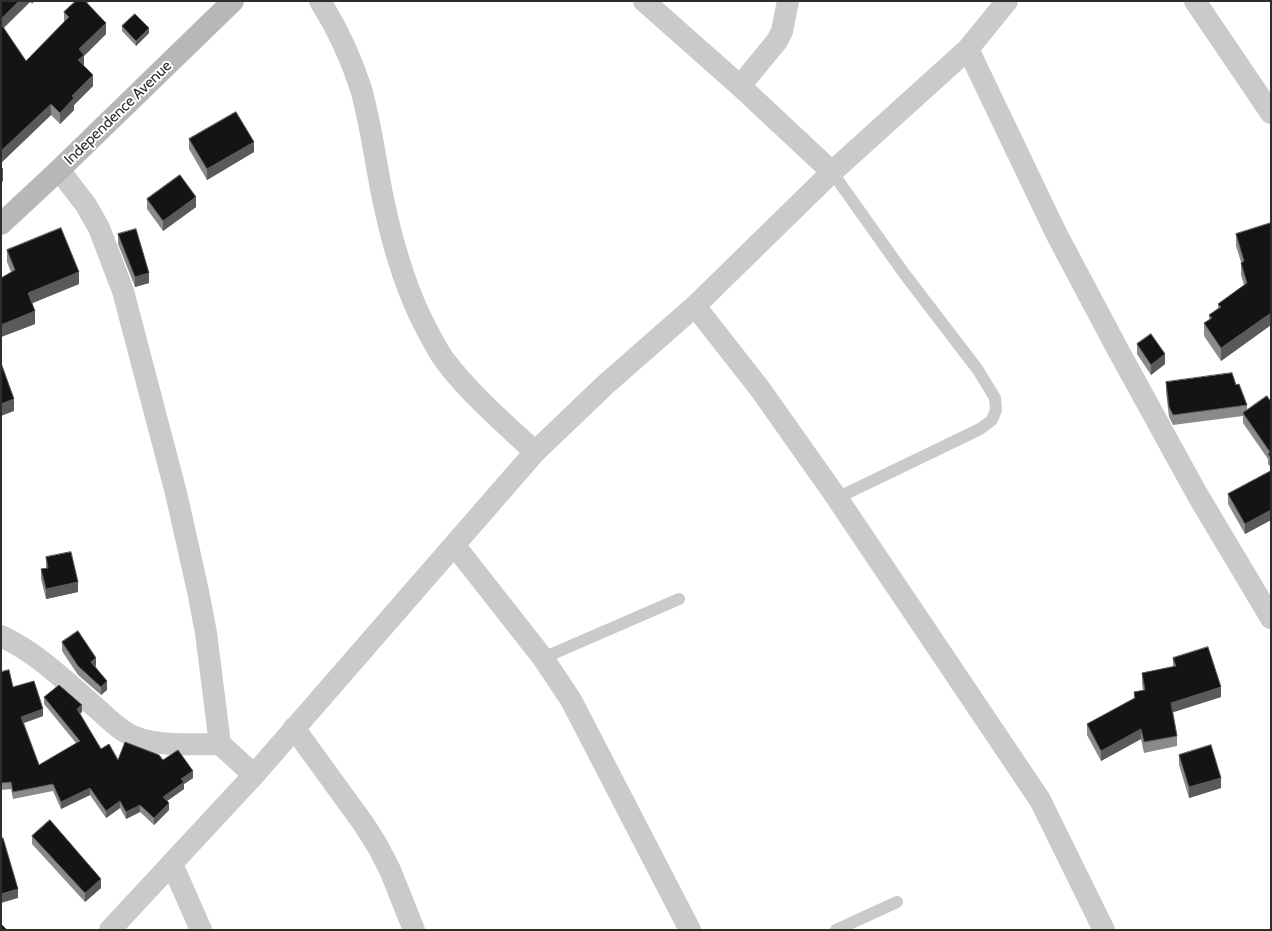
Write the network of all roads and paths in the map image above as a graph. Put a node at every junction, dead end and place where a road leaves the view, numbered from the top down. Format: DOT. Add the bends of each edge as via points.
graph roads {
  1 [pos="233,1"];
  2 [pos="320,1"];
  3 [pos="644,1"];
  4 [pos="788,1"];
  5 [pos="1007,1"];
  6 [pos="1195,1"];
  7 [pos="968,49"];
  8 [pos="740,86"];
  9 [pos="1271,113"];
  10 [pos="59,170"];
  11 [pos="832,172"];
  12 [pos="1,224"];
  13 [pos="695,306"];
  14 [pos="535,452"];
  15 [pos="837,498"];
  16 [pos="454,546"];
  17 [pos="679,599"];
  18 [pos="1271,618"];
  19 [pos="1,636"];
  20 [pos="543,658"];
  21 [pos="294,728"];
  22 [pos="220,744"];
  23 [pos="254,775"];
  24 [pos="172,864"];
  25 [pos="897,902"];
  26 [pos="110,930"];
  27 [pos="201,930"];
  28 [pos="414,930"];
  29 [pos="690,930"];
  30 [pos="836,930"];
  31 [pos="1104,930"];
  1 -- 10 [label="street, Independence Avenue"];
  2 -- 14 [label="street" via="332,20 360,88 398,261 426,328 445,361 466,386"];
  3 -- 8 [label="street"];
  4 -- 8 [label="street" via="782,31 777,41"];
  5 -- 7 [label="street"];
  6 -- 9 [label="street"];
  7 -- 11 [label="street"];
  7 -- 18 [label="street" via="1056,232 1118,350 1197,494"];
  8 -- 11 [label="street"];
  10 -- 12 [label="street, Independence Avenue"];
  10 -- 22 [label="street" via="86,205 99,228 123,291 176,493 198,591"];
  11 -- 13 [label="street"];
  11 -- 15 [label="lane" via="903,272 978,370 995,398 996,410 992,420 980,429"];
  13 -- 14 [label="street" via="605,385"];
  13 -- 15 [label="street" via="760,389"];
  14 -- 16 [label="street"];
  15 -- 31 [label="street" via="1040,800"];
  16 -- 20 [label="street"];
  16 -- 21 [label="street"];
  17 -- 20 [label="lane"];
  19 -- 22 [label="street" via="41,660 133,737 156,742"];
  20 -- 29 [label="street" via="574,706"];
  21 -- 23 [label="street"];
  21 -- 28 [label="street" via="363,823 390,870"];
  22 -- 23 [label="street"];
  23 -- 24 [label="street"];
  24 -- 26 [label="street"];
  24 -- 27 [label="street"];
  25 -- 30 [label="lane"];
}
